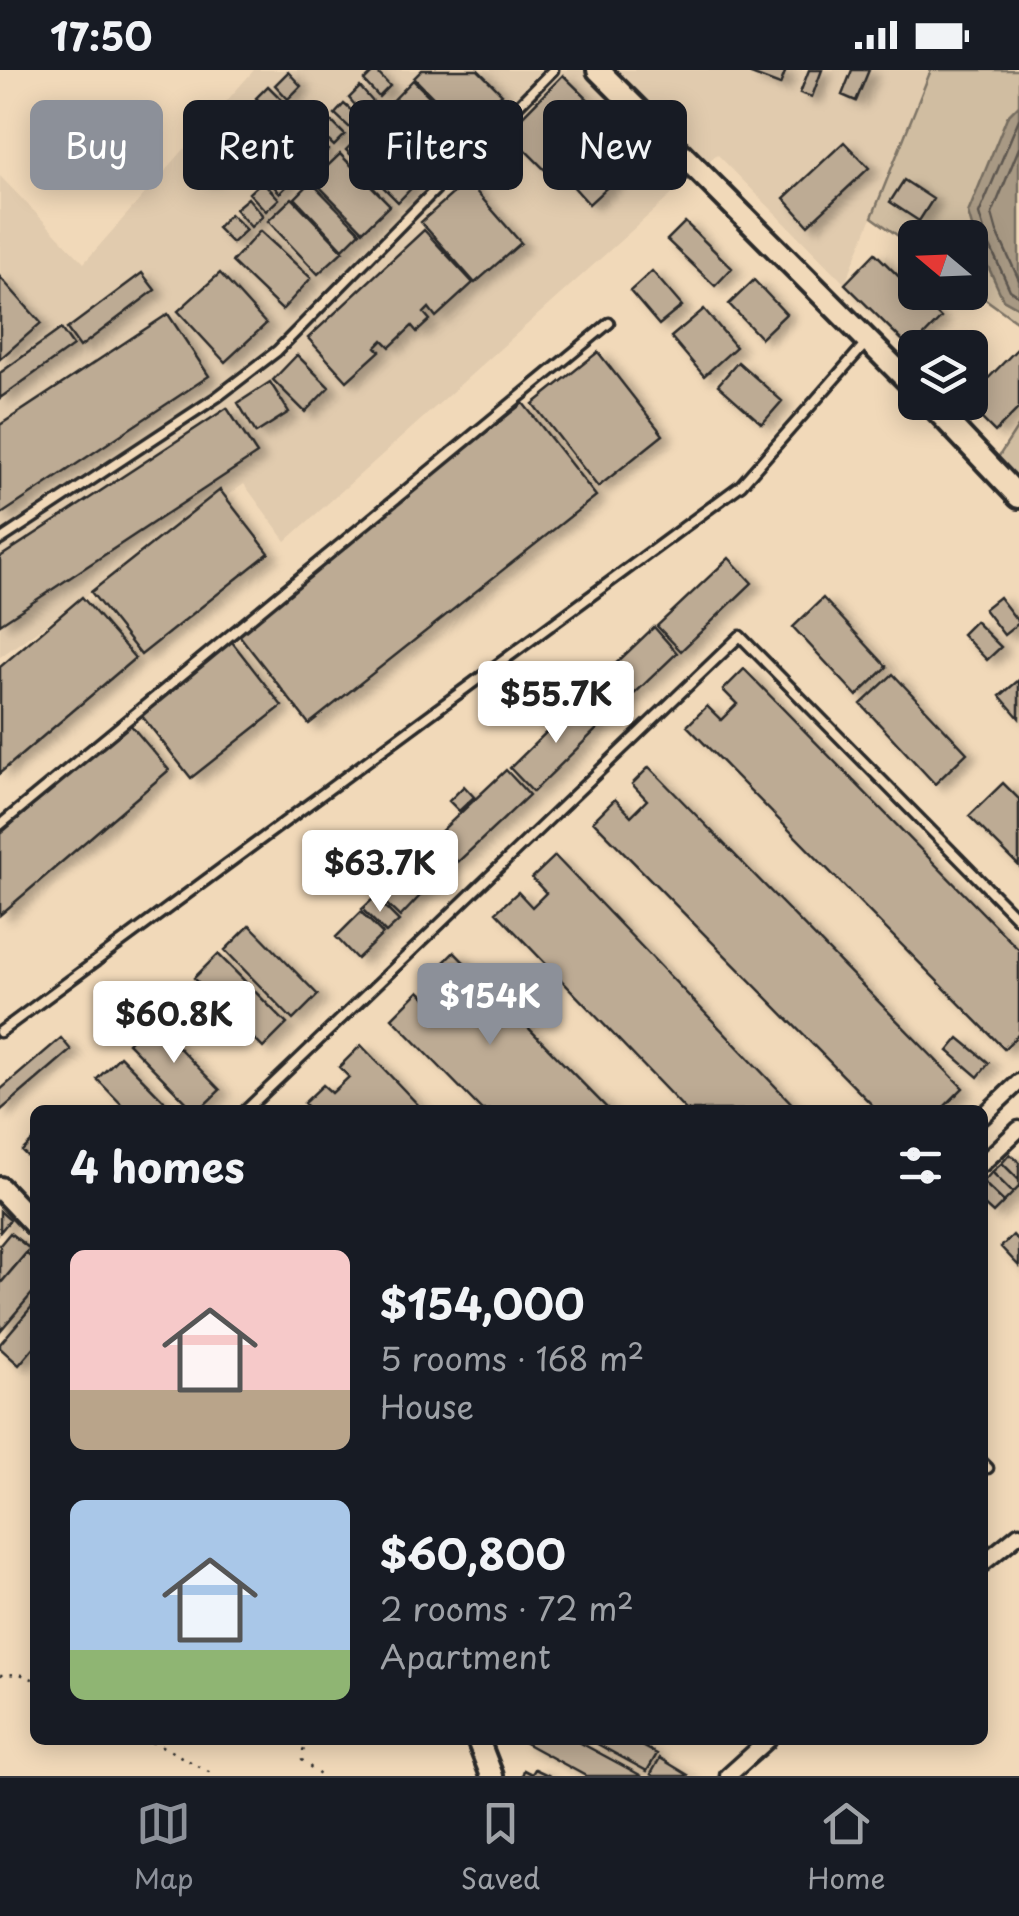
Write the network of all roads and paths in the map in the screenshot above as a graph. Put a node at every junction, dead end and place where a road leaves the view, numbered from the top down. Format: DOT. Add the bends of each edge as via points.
graph roads {
  1 [pos="553,70"];
  2 [pos="598,70"];
  3 [pos="609,323"];
  4 [pos="869,340"];
  5 [pos="898,370"];
  6 [pos="946,420"];
  7 [pos="1019,497"];
  8 [pos="0,540"];
  9 [pos="0,825"];
  10 [pos="1019,920"];
  11 [pos="0,1032"];
  12 [pos="1019,1082"];
  13 [pos="251,1105"];
  14 [pos="988,1111"];
  15 [pos="1019,1129"];
  16 [pos="988,1158"];
  17 [pos="0,1188"];
  18 [pos="30,1221"];
  19 [pos="1019,1534"];
  20 [pos="988,1559"];
  21 [pos="0,1675"];
  22 [pos="30,1678"];
  23 [pos="160,1745"];
  24 [pos="307,1745"];
  25 [pos="480,1745"];
  26 [pos="762,1745"];
  27 [pos="216,1776"];
  28 [pos="321,1776"];
  29 [pos="492,1776"];
  30 [pos="728,1776"];
  1 -- 8 [label="lane" via="276,351"];
  2 -- 4 [label="main road"];
  3 -- 9 [label="lane"];
  4 -- 5 [label="main road"];
  4 -- 11 [label="lane" via="741,485"];
  6 -- 7 [label="main road"];
  10 -- 13 [label="lane" via="740,636"];
  12 -- 14 [label="street"];
  15 -- 16 [label="street"];
  17 -- 18 [label="main road"];
  19 -- 20 [label="street"];
  21 -- 22 [label="path"];
  23 -- 27 [label="path"];
  24 -- 28 [label="path" via="302,1760"];
  25 -- 29 [label="main road"];
  26 -- 30 [label="street"];
}
